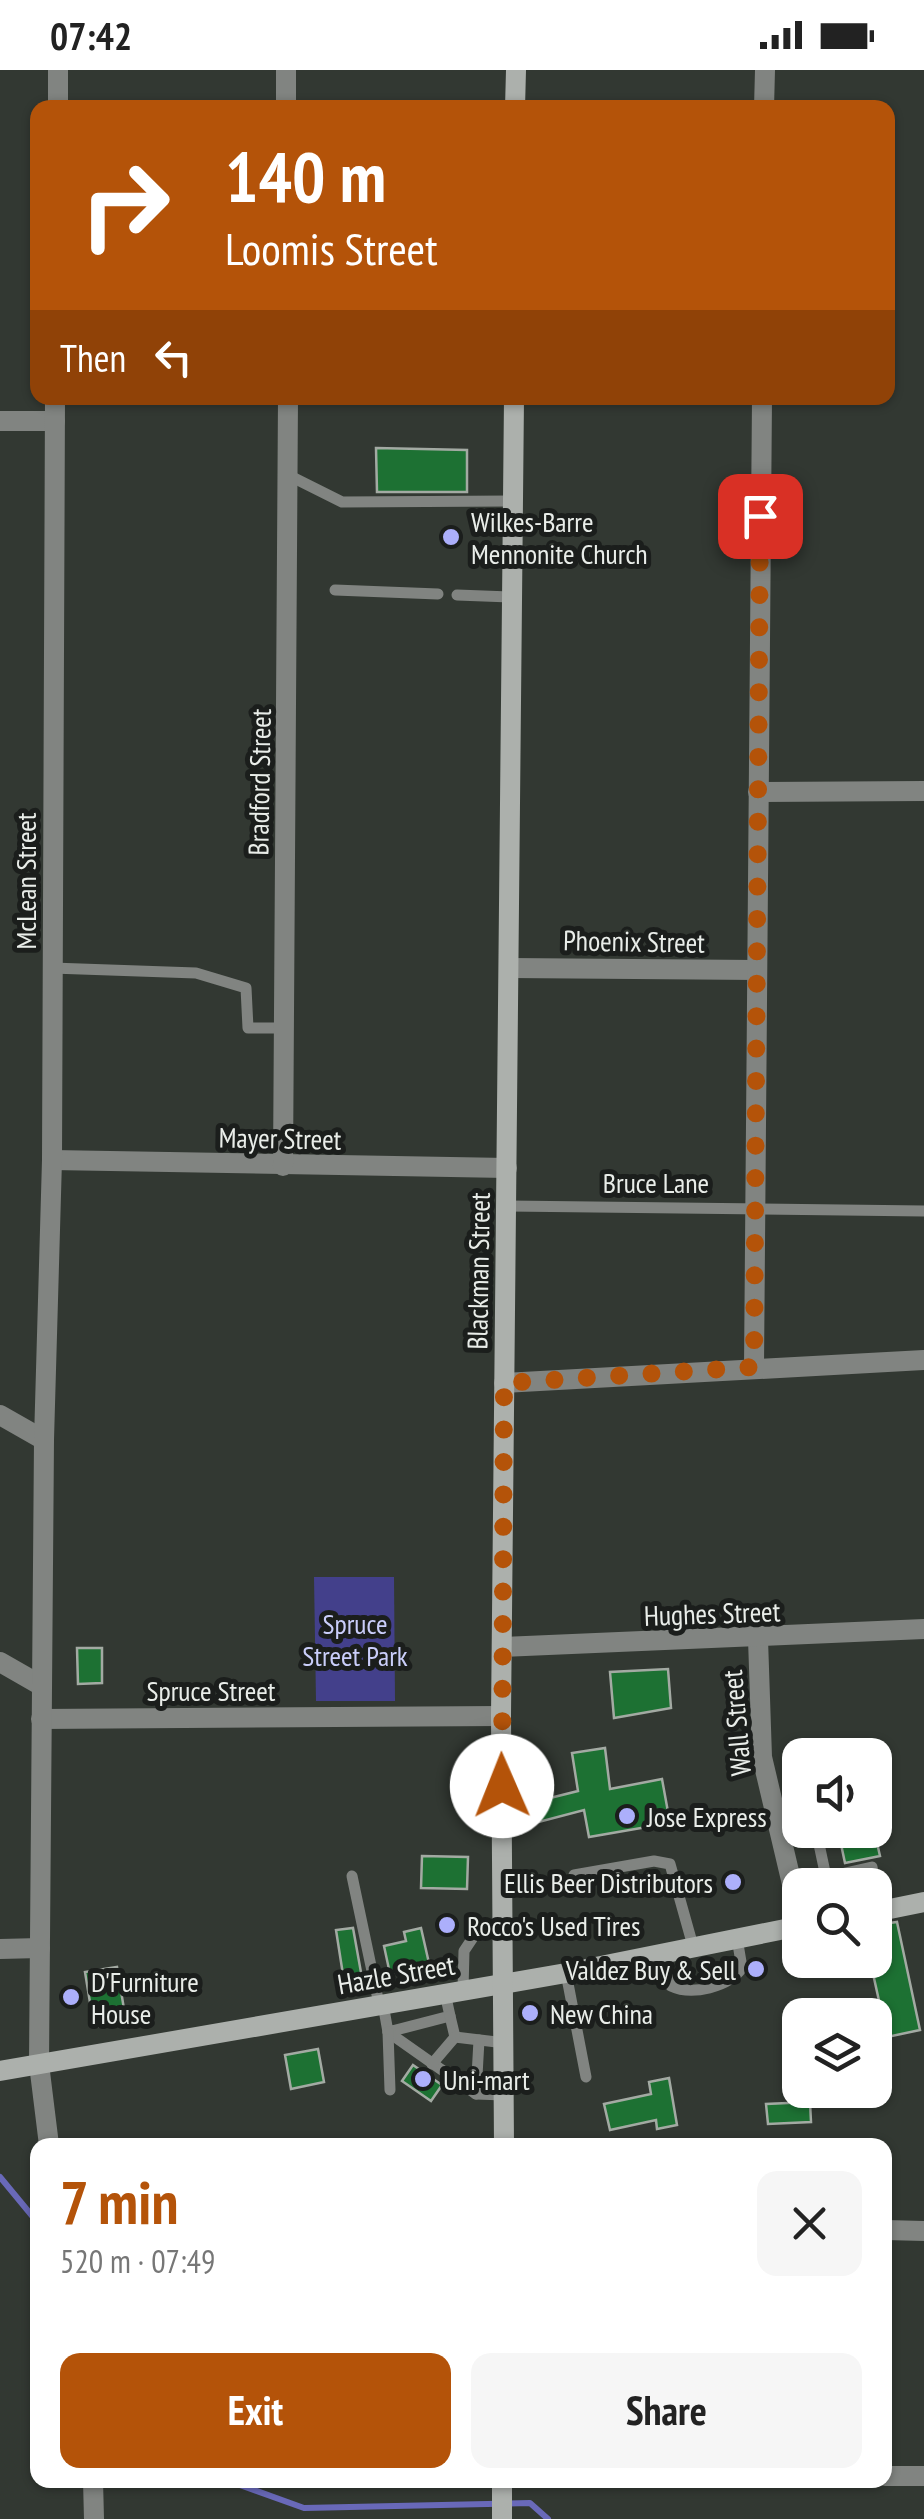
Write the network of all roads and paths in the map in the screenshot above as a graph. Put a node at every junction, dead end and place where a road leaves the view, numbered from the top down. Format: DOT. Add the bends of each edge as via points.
graph roads {
  1 [pos="58,70"];
  2 [pos="286,70"];
  3 [pos="516,70"];
  4 [pos="765,70"];
  5 [pos="58,100"];
  6 [pos="286,100"];
  7 [pos="516,100"];
  8 [pos="764,100"];
  9 [pos="55,405"];
  10 [pos="288,405"];
  11 [pos="514,405"];
  12 [pos="762,405"];
  13 [pos="0,421"];
  14 [pos="55,421"];
  15 [pos="288,475"];
  16 [pos="513,502"];
  17 [pos="335,590"];
  18 [pos="438,594"];
  19 [pos="457,595"];
  20 [pos="512,597"];
  21 [pos="758,792"];
  22 [pos="924,792"];
  23 [pos="52,968"];
  24 [pos="510,968"];
  25 [pos="758,970"];
  26 [pos="284,1028"];
  27 [pos="52,1160"];
  28 [pos="283,1166"];
  29 [pos="507,1168"];
  30 [pos="507,1206"];
  31 [pos="758,1208"];
  32 [pos="924,1210"];
  33 [pos="924,1360"];
  34 [pos="754,1367"];
  35 [pos="504,1383"];
  36 [pos="0,1414"];
  37 [pos="44,1440"];
  38 [pos="924,1629"];
  39 [pos="758,1639"];
  40 [pos="502,1648"];
  41 [pos="0,1662"];
  42 [pos="42,1686"];
  43 [pos="501,1716"];
  44 [pos="42,1718"];
  45 [pos="788,1868"];
  46 [pos="574,1875"];
  47 [pos="352,1876"];
  48 [pos="924,1902"];
  49 [pos="892,1908"];
  50 [pos="505,1927"];
  51 [pos="782,1929"];
  52 [pos="737,1938"];
  53 [pos="693,1946"];
  54 [pos="0,1948"];
  55 [pos="40,1948"];
  56 [pos="662,1952"];
  57 [pos="566,1972"];
  58 [pos="506,1982"];
  59 [pos="454,1991"];
  60 [pos="381,2004"];
  61 [pos="450,2016"];
  62 [pos="388,2032"];
  63 [pos="455,2038"];
  64 [pos="479,2040"];
  65 [pos="505,2043"];
  66 [pos="39,2064"];
  67 [pos="432,2064"];
  68 [pos="0,2071"];
  69 [pos="586,2077"];
  70 [pos="390,2090"];
  71 [pos="476,2094"];
  72 [pos="504,2095"];
  73 [pos="47,2138"];
  74 [pos="504,2138"];
  75 [pos="892,2230"];
  76 [pos="924,2231"];
  77 [pos="892,2476"];
  78 [pos="924,2476"];
  79 [pos="93,2488"];
  80 [pos="94,2519"];
  1 -- 5 [label="street"];
  2 -- 6 [label="street"];
  3 -- 7 [label="main road"];
  4 -- 8 [label="street"];
  9 -- 14 [label="street, McLean Street"];
  10 -- 15 [label="street, Bradford Street"];
  11 -- 16 [label="main road, Blackman Street"];
  12 -- 21 [label="street"];
  13 -- 14 [label="street"];
  14 -- 23 [label="street, McLean Street"];
  15 -- 16 [label="lane" via="342,502"];
  15 -- 26 [label="street, Bradford Street"];
  16 -- 20 [label="main road, Blackman Street"];
  17 -- 18 [label="lane"];
  19 -- 20 [label="lane"];
  20 -- 24 [label="main road, Blackman Street"];
  21 -- 22 [label="street"];
  21 -- 25 [label="street"];
  23 -- 26 [label="lane" via="196,972 246,988 248,1028"];
  23 -- 27 [label="street, McLean Street"];
  24 -- 25 [label="street, Phoenix Street"];
  24 -- 29 [label="main road, Blackman Street"];
  25 -- 31 [label="street"];
  26 -- 28 [label="street, Bradford Street"];
  27 -- 28 [label="street, Mayer Street"];
  27 -- 37 [label="street, McLean Street"];
  28 -- 29 [label="street, Mayer Street"];
  29 -- 30 [label="main road, Blackman Street"];
  30 -- 31 [label="lane, Bruce Lane"];
  30 -- 35 [label="main road, Blackman Street"];
  31 -- 32 [label="lane, Bruce Lane"];
  31 -- 34 [label="street"];
  33 -- 34 [label="street"];
  34 -- 35 [label="street"];
  35 -- 40 [label="main road, Blackman Street"];
  36 -- 37 [label="street"];
  37 -- 42 [label="street, McLean Street"];
  38 -- 39 [label="street, Hughes Street"];
  39 -- 40 [label="street, Hughes Street"];
  39 -- 45 [label="street, Wall Street" via="762,1756"];
  40 -- 43 [label="main road, Blackman Street"];
  41 -- 42 [label="street"];
  42 -- 44 [label="street, McLean Street"];
  43 -- 44 [label="street, Spruce Street"];
  43 -- 50 [label="main road, Blackman Street"];
  44 -- 55 [label="street, McLean Street"];
  46 -- 53 [label="lane" via="670,1864"];
  47 -- 60 [label="lane"];
  48 -- 49 [label="main road"];
  50 -- 58 [label="main road, Blackman Street"];
  50 -- 59 [label="lane" via="478,1930 464,1951"];
  51 -- 52 [label="main road, Hazle Street"];
  52 -- 53 [label="main road, Hazle Street"];
  52 -- 56 [label="lane" via="742,1968 736,1977 690,1990 672,1986"];
  53 -- 56 [label="main road, Hazle Street"];
  54 -- 55 [label="street"];
  55 -- 66 [label="street, McLean Street"];
  56 -- 57 [label="main road, Hazle Street"];
  57 -- 58 [label="main road, Hazle Street"];
  57 -- 69 [label="lane"];
  58 -- 59 [label="main road, Hazle Street"];
  58 -- 65 [label="main road, Blackman Street"];
  59 -- 60 [label="main road, Hazle Street"];
  59 -- 61 [label="lane"];
  60 -- 62 [label="lane"];
  60 -- 66 [label="main road, Hazle Street"];
  61 -- 62 [label="lane"];
  61 -- 63 [label="lane"];
  62 -- 67 [label="lane"];
  62 -- 70 [label="lane"];
  63 -- 64 [label="lane"];
  63 -- 67 [label="lane"];
  64 -- 65 [label="lane"];
  64 -- 71 [label="lane"];
  65 -- 72 [label="main road, Blackman Street"];
  66 -- 68 [label="main road, Hazle Street"];
  66 -- 73 [label="street, McLean Street"];
  67 -- 71 [label="lane"];
  71 -- 72 [label="lane"];
  72 -- 74 [label="main road, Blackman Street"];
  75 -- 76 [label="street"];
  77 -- 78 [label="street"];
  79 -- 80 [label="street"];
}
